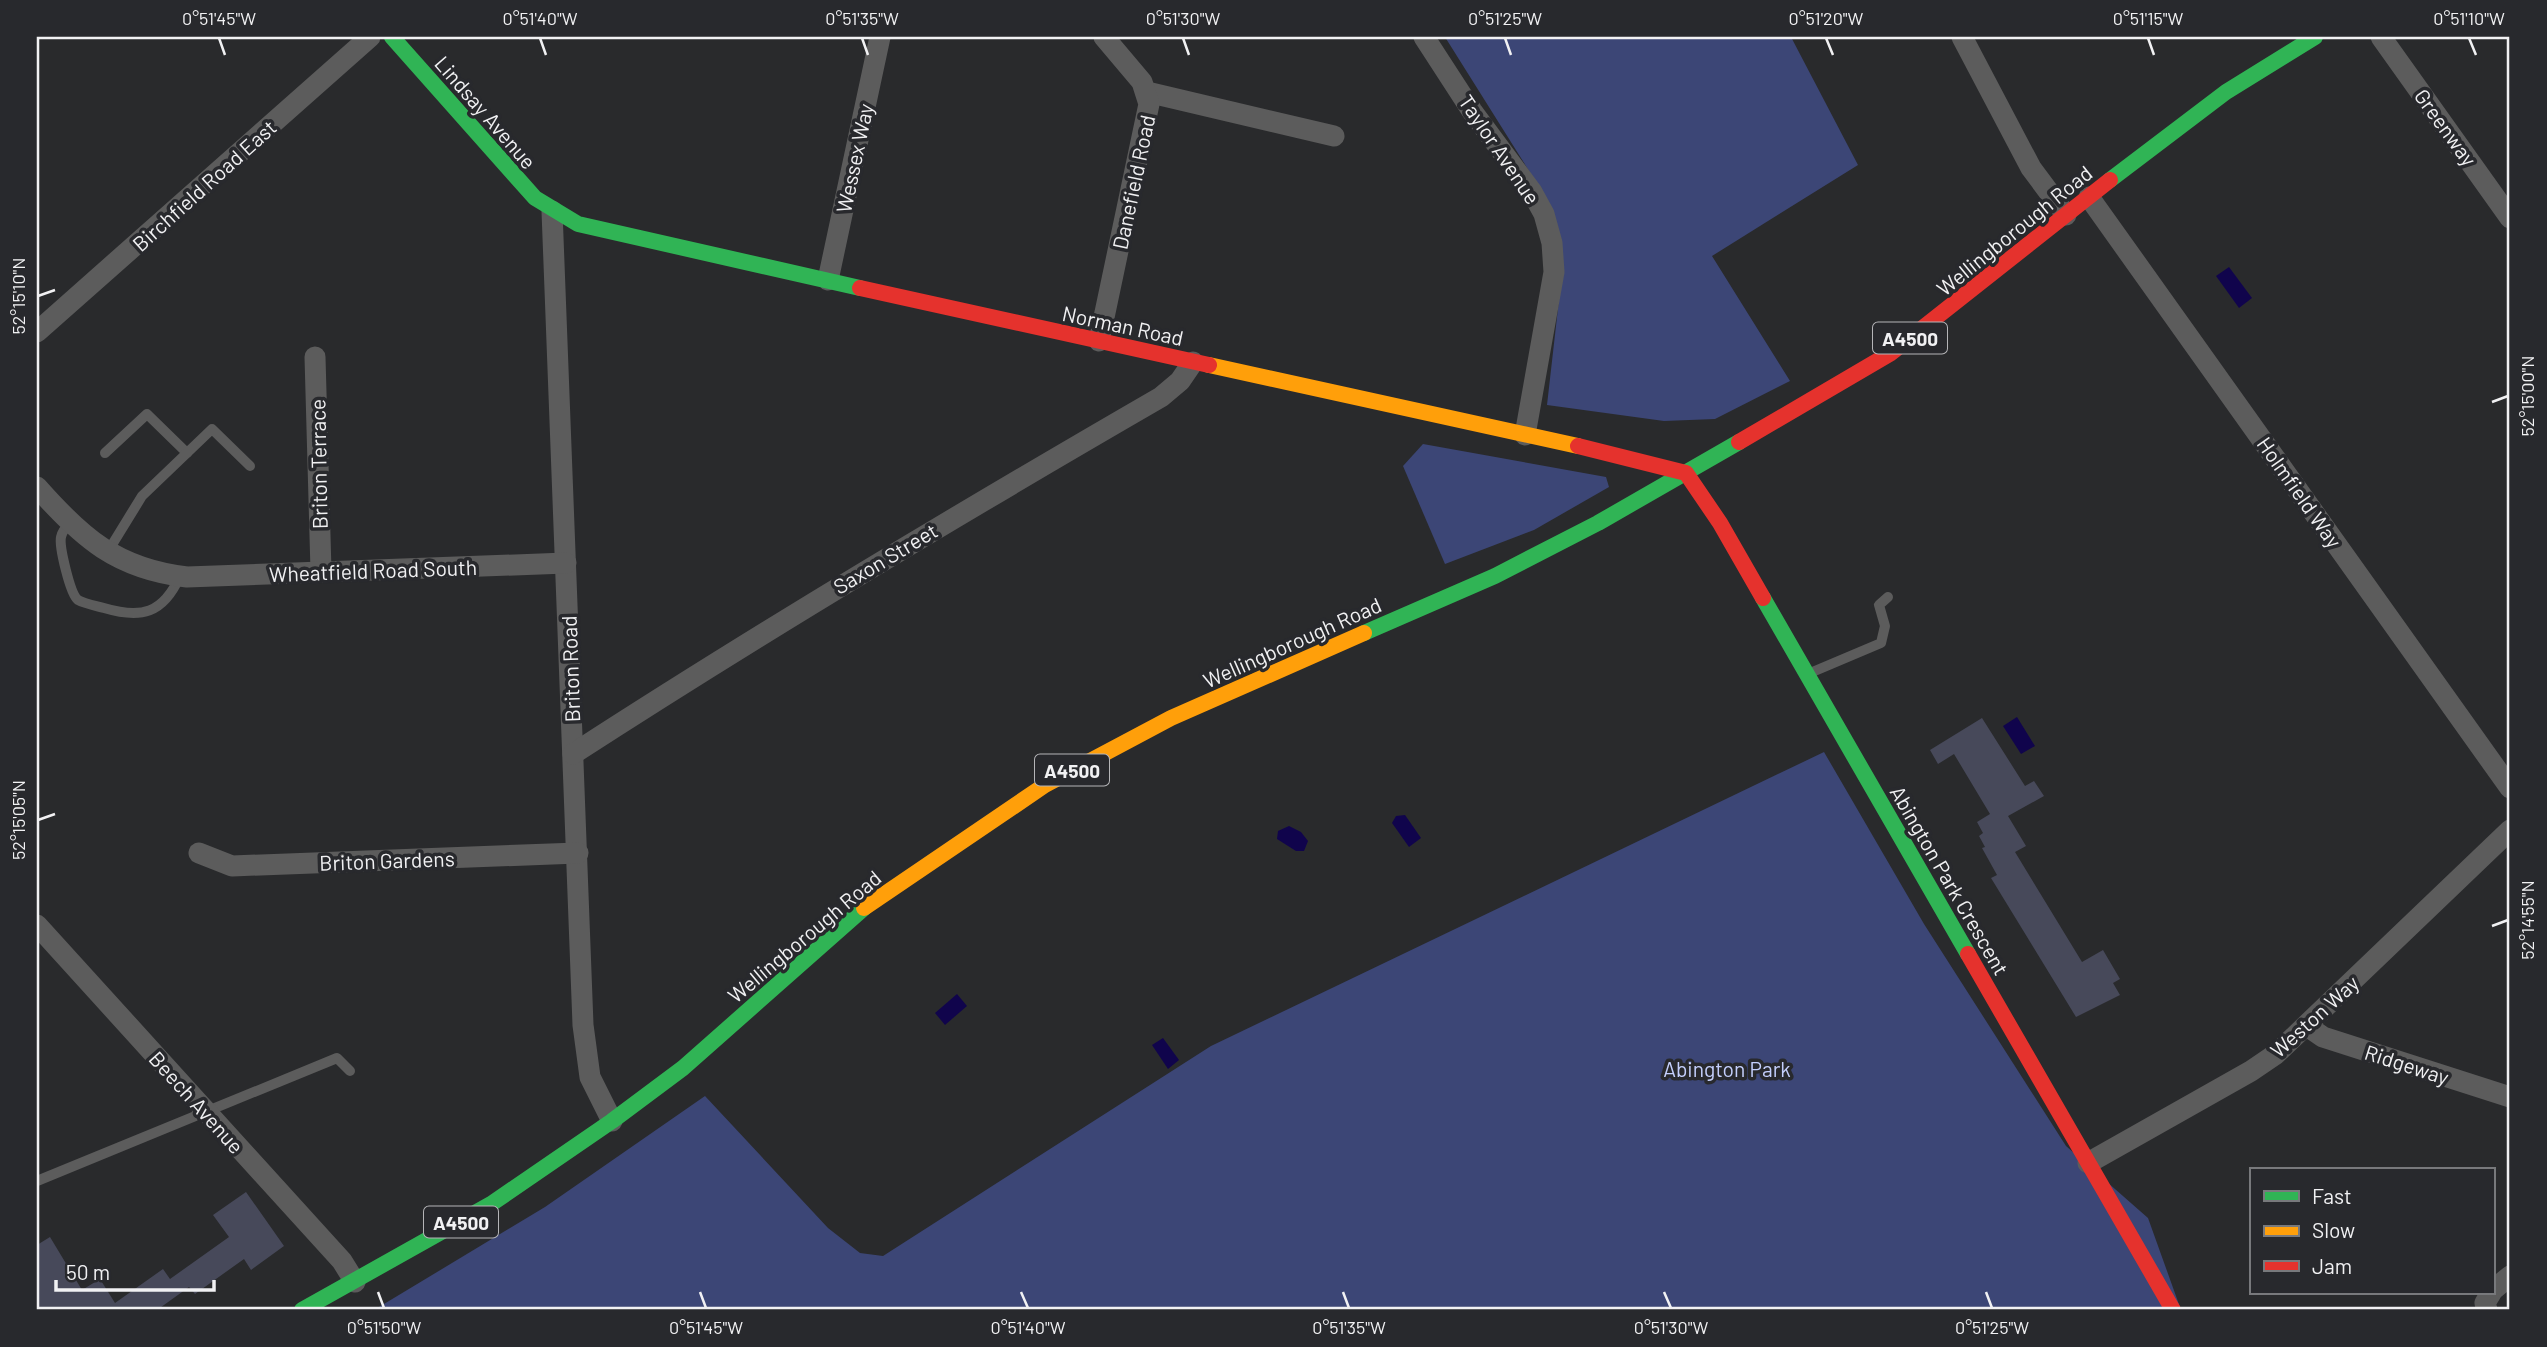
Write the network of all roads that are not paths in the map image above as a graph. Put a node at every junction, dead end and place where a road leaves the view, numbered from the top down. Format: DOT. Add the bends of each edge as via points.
graph roads {
  1 [pos="370,37"];
  2 [pos="392,37"];
  3 [pos="880,37"];
  4 [pos="1104,37"];
  5 [pos="1424,37"];
  6 [pos="1962,37"];
  7 [pos="2315,37"];
  8 [pos="2381,37"];
  9 [pos="2281,45"];
  10 [pos="1147,92"];
  11 [pos="1334,136"];
  12 [pos="2089,197"];
  13 [pos="552,211"];
  14 [pos="2066,215"];
  15 [pos="2510,218"];
  16 [pos="828,280"];
  17 [pos="37,332"];
  18 [pos="1099,341"];
  19 [pos="316,357"];
  20 [pos="1193,362"];
  21 [pos="1525,435"];
  22 [pos="105,453"];
  23 [pos="187,453"];
  24 [pos="250,466"];
  25 [pos="1686,473"];
  26 [pos="37,487"];
  27 [pos="69,523"];
  28 [pos="107,553"];
  29 [pos="566,563"];
  30 [pos="321,571"];
  31 [pos="180,576"];
  32 [pos="1888,597"];
  33 [pos="1808,674"];
  34 [pos="573,754"];
  35 [pos="2510,788"];
  36 [pos="2510,830"];
  37 [pos="199,853"];
  38 [pos="578,853"];
  39 [pos="37,925"];
  40 [pos="2307,1026"];
  41 [pos="350,1071"];
  42 [pos="2510,1097"];
  43 [pos="207,1113"];
  44 [pos="612,1121"];
  45 [pos="2088,1163"];
  46 [pos="38,1179"];
  47 [pos="2510,1276"];
  48 [pos="355,1282"];
  49 [pos="2494,1289"];
  50 [pos="2490,1294"];
  51 [pos="302,1310"];
  52 [pos="2173,1310"];
  53 [pos="2487,1310"];
  1 -- 17 [label="street, Birchfield Road East"];
  2 -- 13 [label="main road, Lindsay Avenue" via="520,184"];
  3 -- 16 [label="street, Wessex Way"];
  4 -- 10 [label="street, Danefield Road"];
  5 -- 21 [label="street, Taylor Avenue" via="1532,192 1552,243 1554,272"];
  6 -- 14 [label="street" via="2031,168"];
  7 -- 9 [label="main road, Wellingborough Road / A4500"];
  8 -- 15 [label="street, Greenway"];
  9 -- 12 [label="main road, Wellingborough Road / A4500"];
  10 -- 11 [label="street"];
  10 -- 18 [label="street, Danefield Road" via="1149,119"];
  12 -- 14 [label="main road, Wellingborough Road / A4500"];
  12 -- 35 [label="street, Holmfield Way"];
  13 -- 16 [label="main road, Norman Road" via="610,233"];
  13 -- 29 [label="street, Briton Road"];
  14 -- 25 [label="main road, Wellingborough Road / A4500" via="1891,353"];
  16 -- 18 [label="main road, Norman Road"];
  18 -- 20 [label="main road, Norman Road"];
  19 -- 30 [label="street, Briton Terrace"];
  20 -- 21 [label="main road, Norman Road"];
  20 -- 34 [label="street, Saxon Street" via="1161,397 911,541"];
  21 -- 25 [label="main road, Norman Road"];
  22 -- 23 [label="lane" via="146,414"];
  23 -- 24 [label="lane" via="212,429"];
  23 -- 28 [label="lane" via="131,509"];
  25 -- 33 [label="main road, Abington Park Crescent"];
  25 -- 44 [label="main road, Wellingborough Road / A4500" via="1495,576 1171,718 1045,785 864,908 683,1068"];
  26 -- 27 [label="street, Wheatfield Road South"];
  27 -- 28 [label="street, Wheatfield Road South"];
  27 -- 31 [label="lane" via="62,532 61,547 78,600 141,614 154,610"];
  28 -- 31 [label="street, Wheatfield Road South" via="145,569"];
  29 -- 30 [label="street, Wheatfield Road South"];
  29 -- 34 [label="street, Briton Road"];
  30 -- 31 [label="street, Wheatfield Road South"];
  32 -- 33 [label="lane" via="1879,605 1885,625 1881,643"];
  33 -- 45 [label="main road, Abington Park Crescent"];
  34 -- 38 [label="street, Briton Road"];
  36 -- 40 [label="street, Weston Way"];
  37 -- 38 [label="street, Briton Gardens" via="232,866"];
  38 -- 44 [label="street, Briton Road" via="586,1055 596,1095"];
  39 -- 43 [label="street, Beech Avenue"];
  40 -- 42 [label="street, Ridgeway" via="2323,1037"];
  40 -- 45 [label="street, Weston Way" via="2251,1071"];
  41 -- 43 [label="lane" via="337,1058"];
  43 -- 46 [label="lane"];
  43 -- 48 [label="street, Beech Avenue" via="342,1261"];
  44 -- 48 [label="main road, Wellingborough Road / A4500" via="491,1204"];
  45 -- 52 [label="main road, Abington Park Crescent"];
  47 -- 49 [label="street"];
  48 -- 51 [label="main road, Wellingborough Road / A4500"];
  50 -- 53 [label="street"];
}
